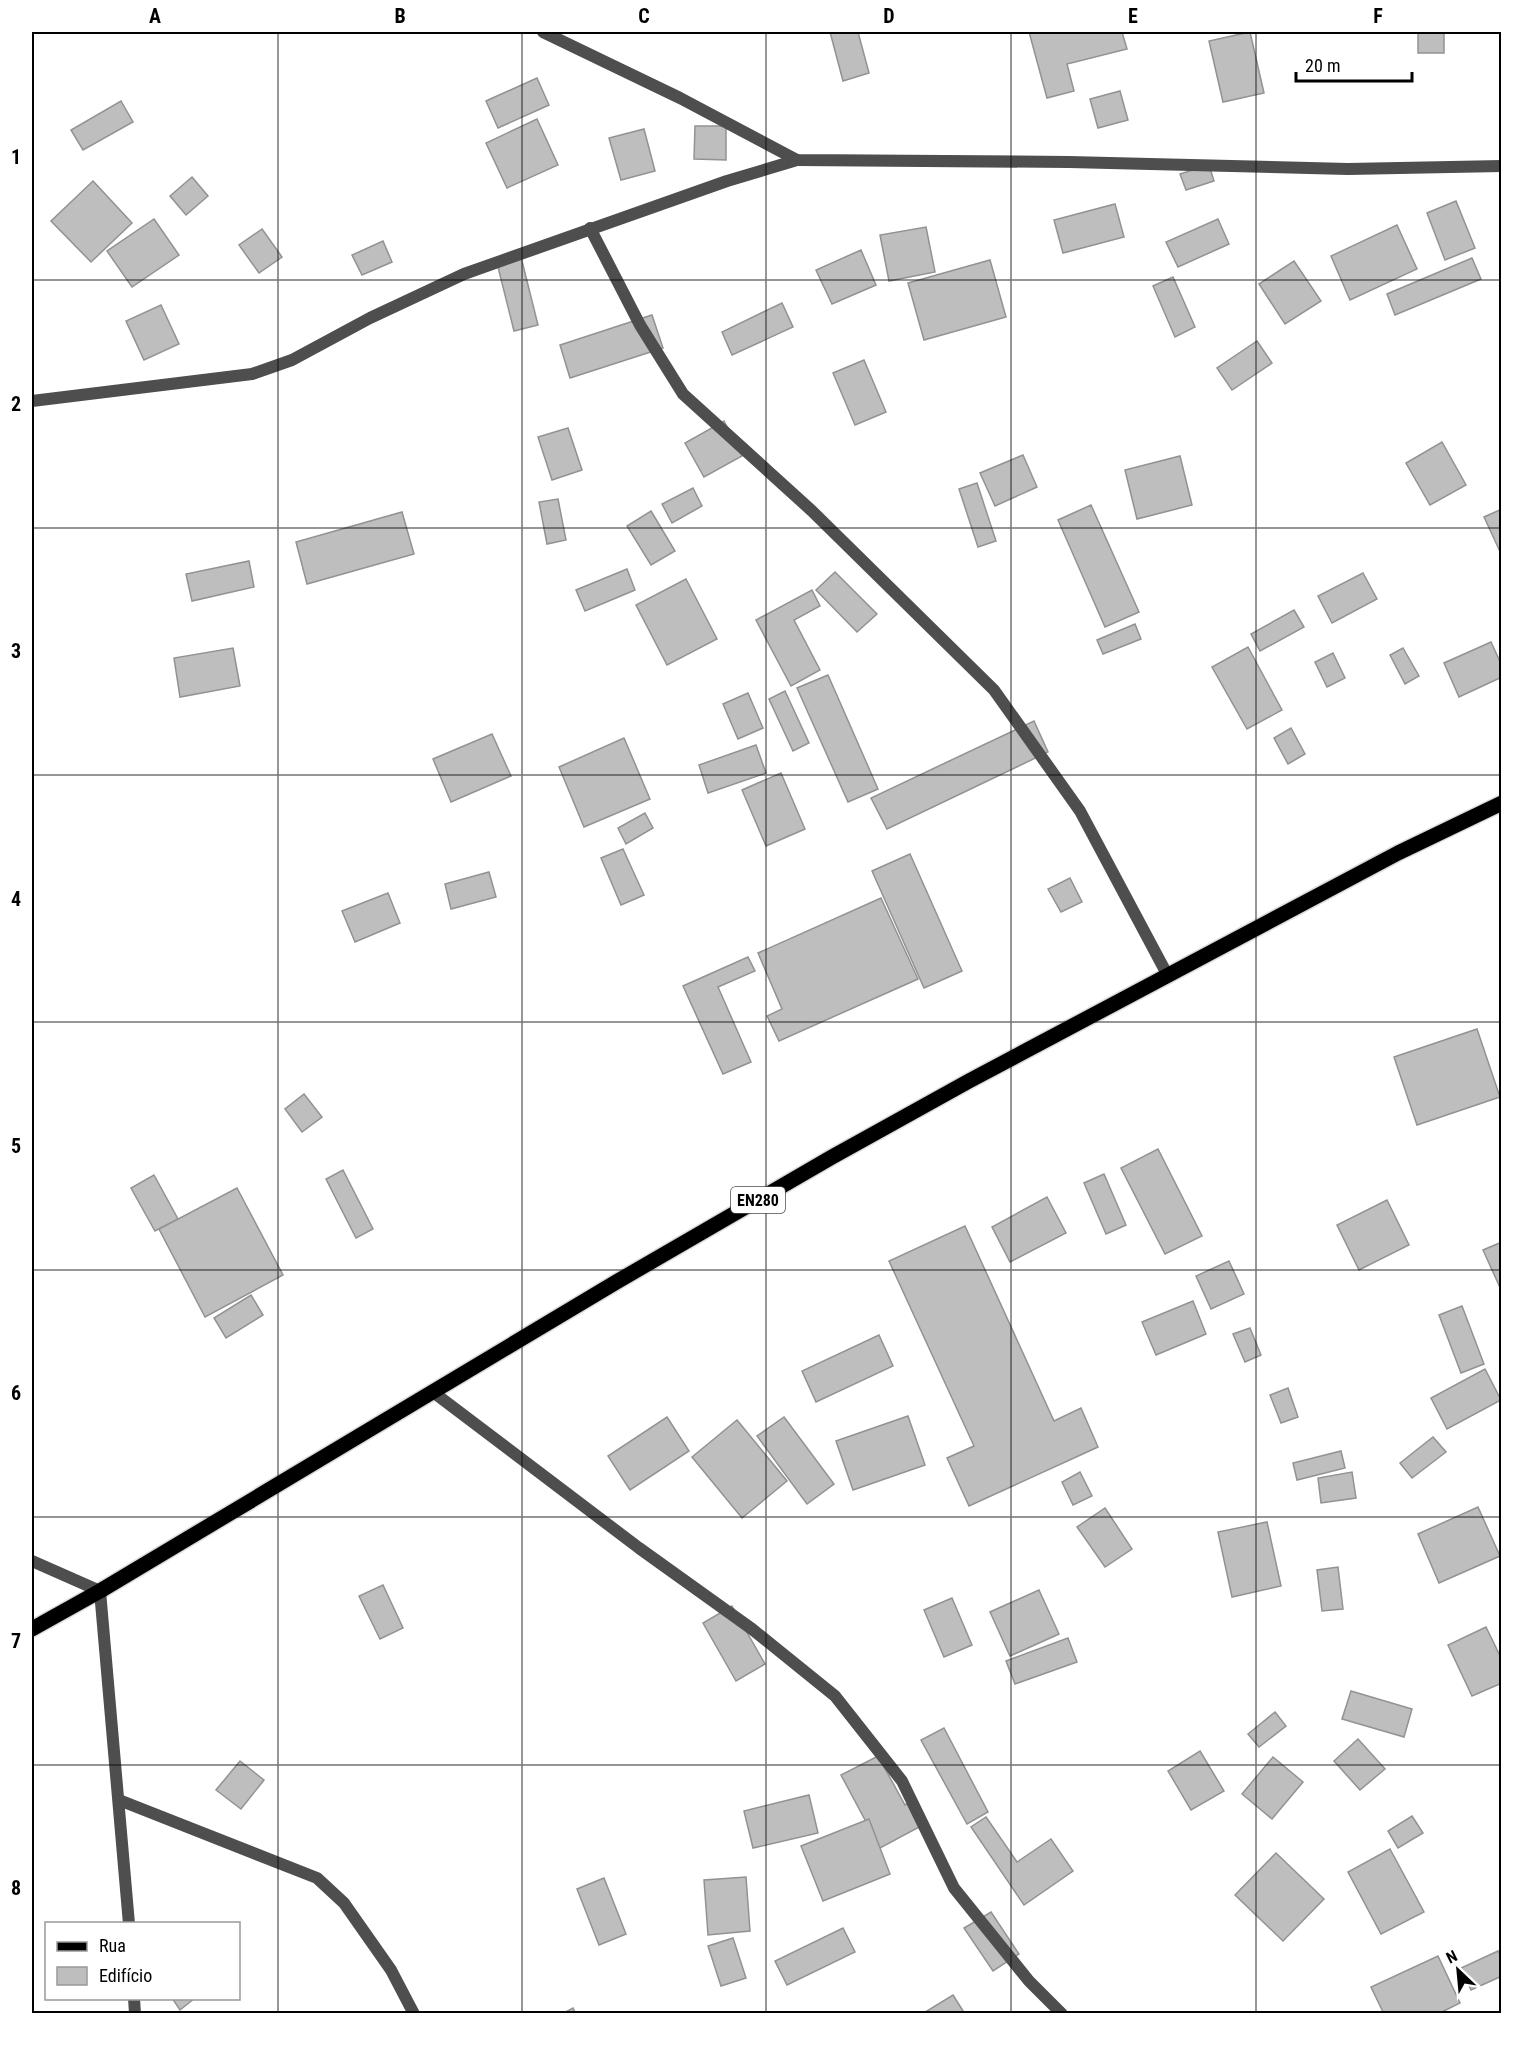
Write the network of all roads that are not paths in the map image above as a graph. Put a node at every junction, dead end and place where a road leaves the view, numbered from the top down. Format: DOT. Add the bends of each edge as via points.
graph roads {
  1 [pos="543,32"];
  2 [pos="797,160"];
  3 [pos="1502,166"];
  4 [pos="590,228"];
  5 [pos="32,401"];
  6 [pos="1502,803"];
  7 [pos="1168,976"];
  8 [pos="433,1392"];
  9 [pos="32,1561"];
  10 [pos="100,1591"];
  11 [pos="32,1629"];
  12 [pos="119,1800"];
  13 [pos="129,1922"];
  14 [pos="414,2013"];
  15 [pos="1062,2013"];
  1 -- 2 [label="street"];
  2 -- 3 [label="street" via="1348,169"];
  2 -- 4 [label="street"];
  4 -- 5 [label="street" via="464,274 292,360 252,374"];
  4 -- 7 [label="street" via="640,325 683,394 812,511 994,690 1080,811"];
  6 -- 7 [label="main road, EN280" via="1398,853"];
  7 -- 8 [label="main road, EN280" via="842,1152"];
  8 -- 10 [label="main road, EN280"];
  8 -- 15 [label="street" via="752,1629 835,1696 902,1781 954,1888 1029,1981"];
  9 -- 10 [label="street"];
  10 -- 11 [label="main road, EN280"];
  10 -- 12 [label="street"];
  12 -- 13 [label="street"];
  12 -- 14 [label="street" via="317,1878 344,1903 391,1970"];
}
